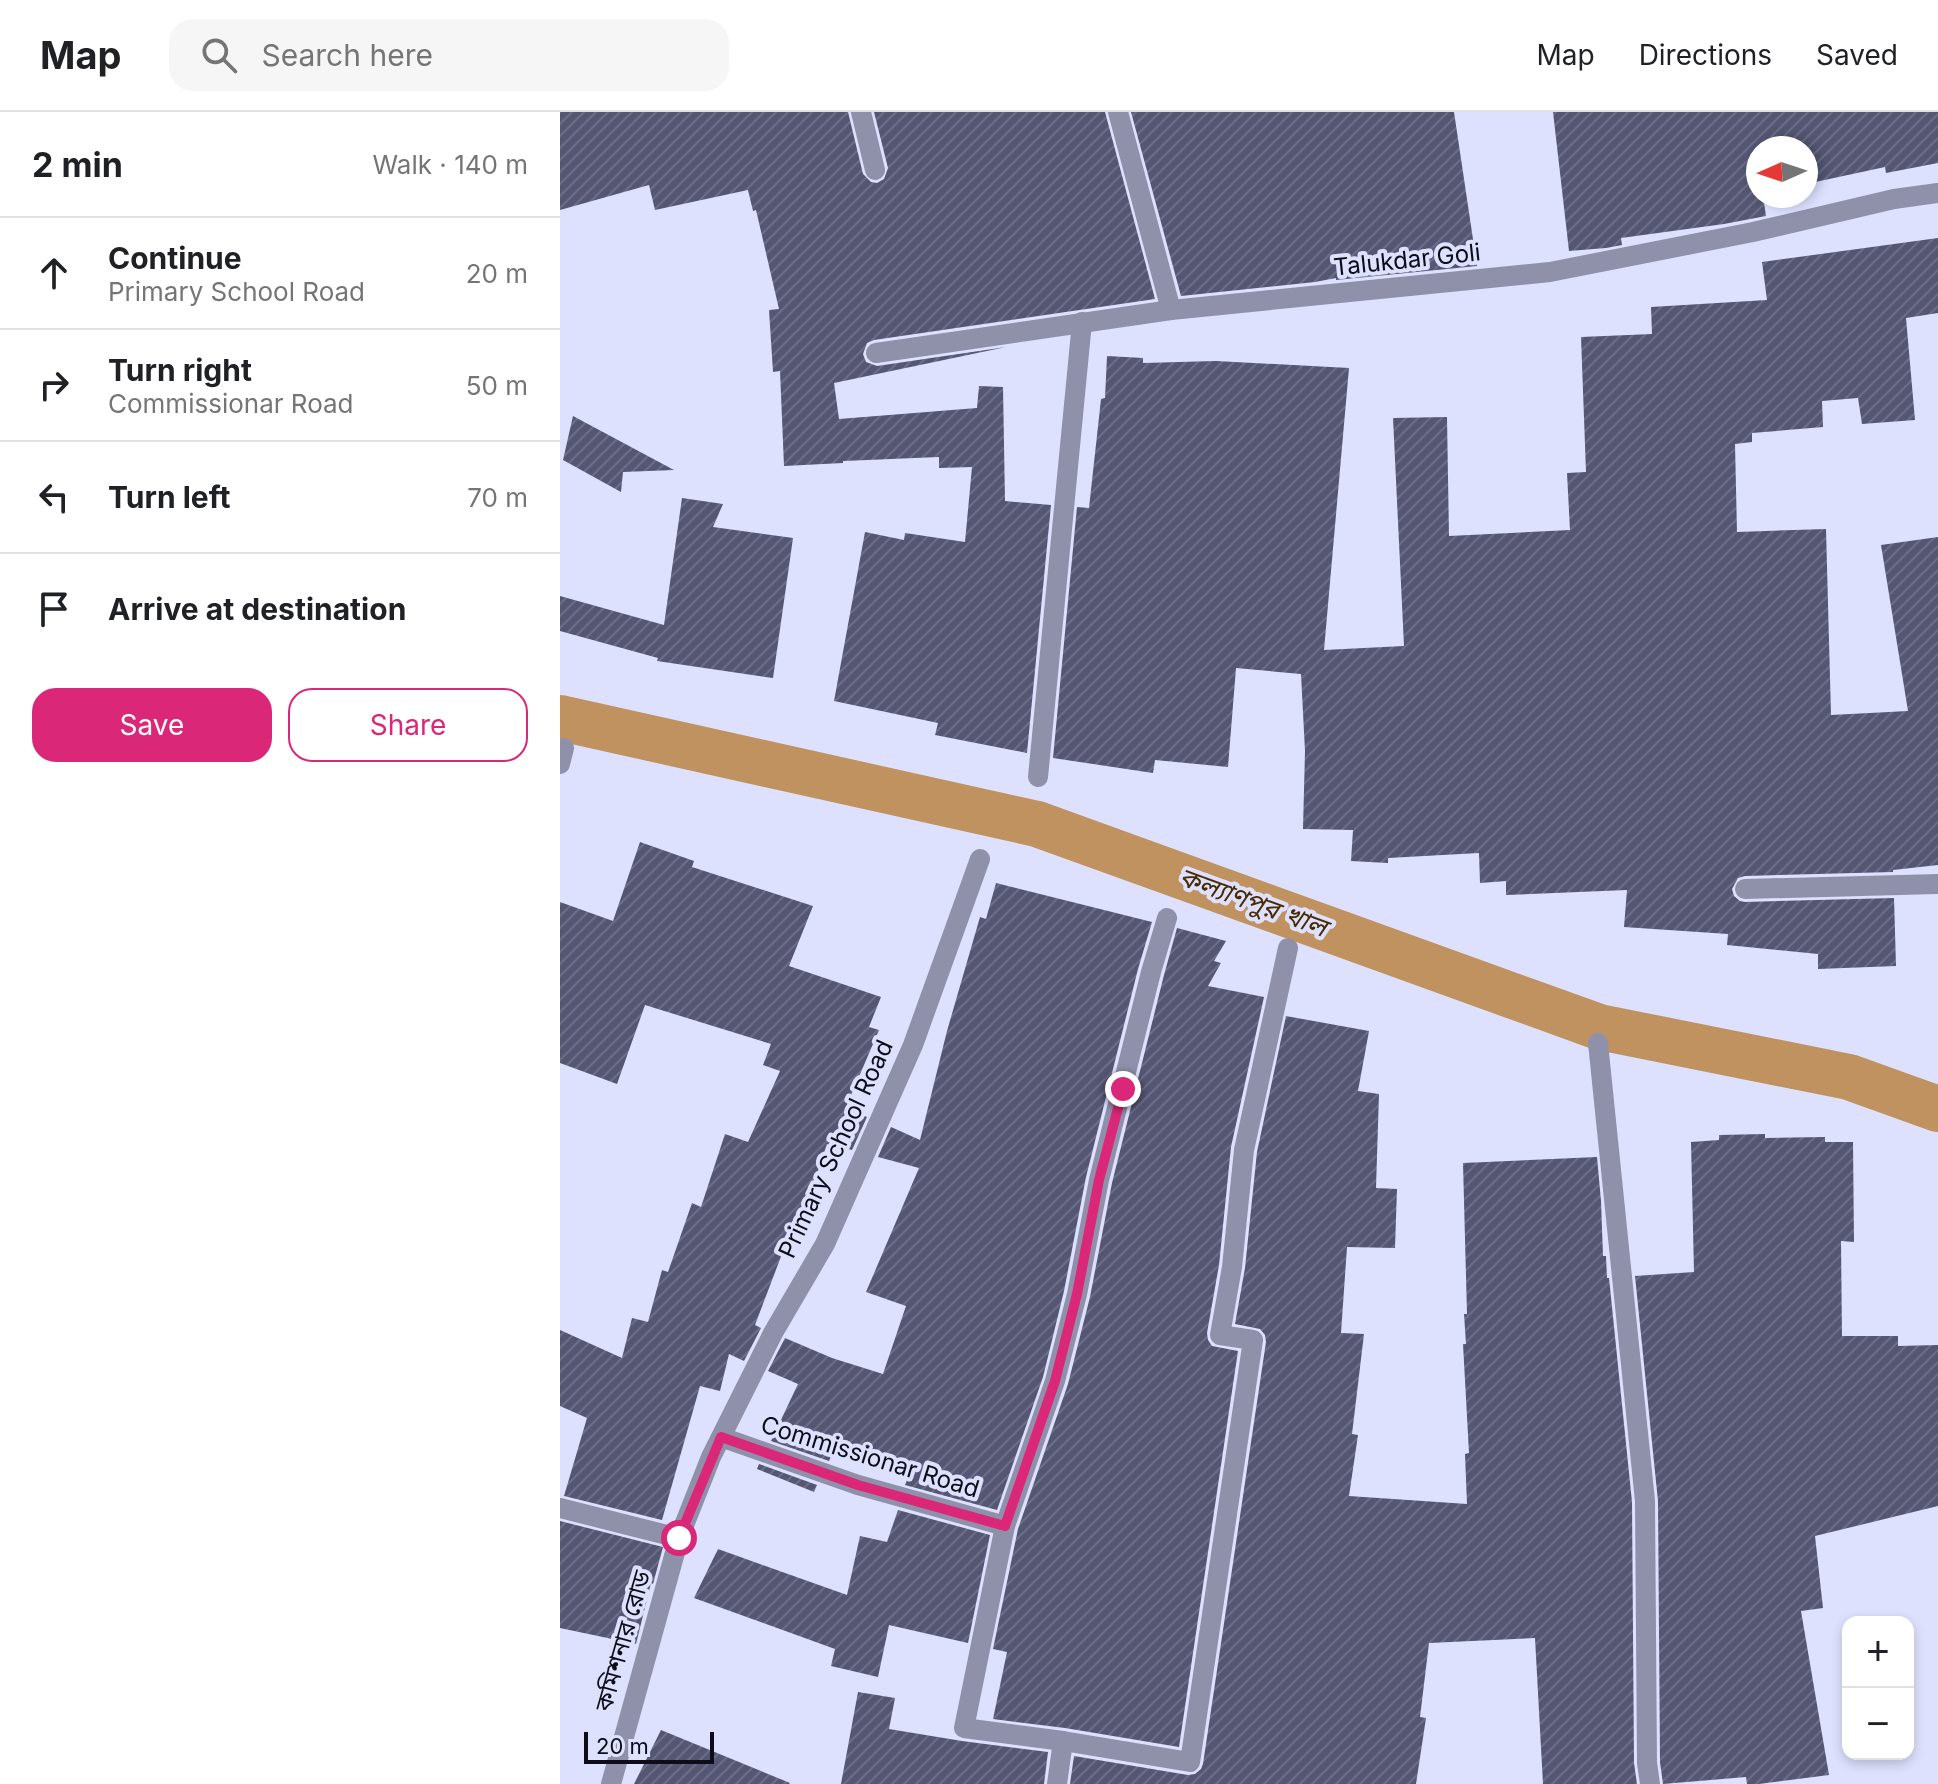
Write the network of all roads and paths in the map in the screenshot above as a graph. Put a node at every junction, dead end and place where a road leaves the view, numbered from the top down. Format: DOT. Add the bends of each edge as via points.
graph roads {
  1 [pos="861,112"];
  2 [pos="1118,112"];
  3 [pos="875,170"];
  4 [pos="1938,193"];
  5 [pos="1171,310"];
  6 [pos="1082,322"];
  7 [pos="876,353"];
  8 [pos="1038,777"];
  9 [pos="980,859"];
  10 [pos="1938,884"];
  11 [pos="1745,889"];
  12 [pos="1167,918"];
  13 [pos="1288,948"];
  14 [pos="1598,1043"];
  15 [pos="721,1437"];
  16 [pos="560,1508"];
  17 [pos="1005,1526"];
  18 [pos="679,1538"];
  19 [pos="1063,1741"];
  20 [pos="611,1784"];
  21 [pos="1057,1784"];
  22 [pos="1650,1784"];
  1 -- 3 [label="street"];
  2 -- 5 [label="street"];
  4 -- 5 [label="street, Talukdar Goli" via="1550,272"];
  5 -- 6 [label="street, Talukdar Goli"];
  6 -- 7 [label="street, Talukdar Goli"];
  6 -- 8 [label="street"];
  9 -- 15 [label="street, Primary School Road" via="913,1045 837,1218"];
  10 -- 11 [label="street"];
  12 -- 17 [label="street" via="1099,1180 1055,1381"];
  13 -- 19 [label="street" via="1244,1150 1220,1335 1253,1340 1190,1762"];
  14 -- 22 [label="street" via="1645,1501"];
  15 -- 17 [label="street, Commissionar Road" via="858,1485"];
  15 -- 18 [label="street, Primary School Road"];
  16 -- 18 [label="street"];
  17 -- 19 [label="street" via="964,1728"];
  18 -- 20 [label="street, কমিশনার রোড"];
  19 -- 21 [label="street"];
}
